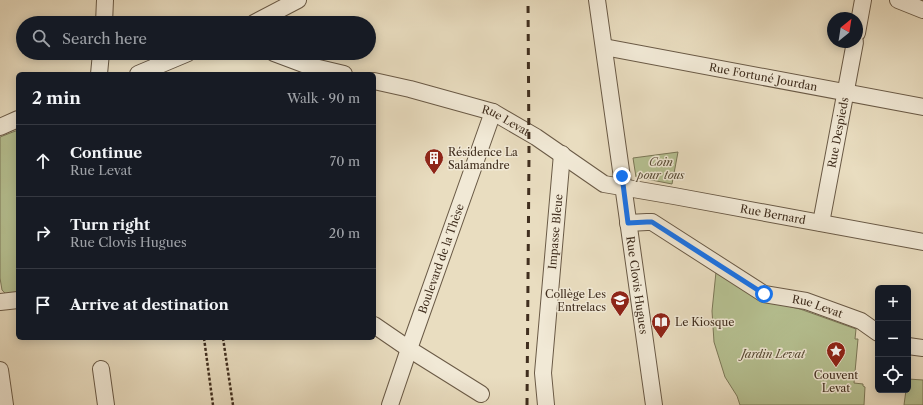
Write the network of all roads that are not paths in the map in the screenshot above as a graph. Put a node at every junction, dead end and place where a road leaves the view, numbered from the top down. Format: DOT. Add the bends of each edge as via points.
graph roads {
  1 [pos="106,0"];
  2 [pos="298,0"];
  3 [pos="597,0"];
  4 [pos="863,0"];
  5 [pos="898,0"];
  6 [pos="923,10"];
  7 [pos="861,12"];
  8 [pos="105,16"];
  9 [pos="267,16"];
  10 [pos="604,47"];
  11 [pos="854,48"];
  12 [pos="100,60"];
  13 [pos="171,60"];
  14 [pos="293,60"];
  15 [pos="99,72"];
  16 [pos="143,72"];
  17 [pos="336,72"];
  18 [pos="376,81"];
  19 [pos="846,92"];
  20 [pos="923,107"];
  21 [pos="493,112"];
  22 [pos="16,120"];
  23 [pos="0,127"];
  24 [pos="562,154"];
  25 [pos="624,188"];
  26 [pos="628,223"];
  27 [pos="822,223"];
  28 [pos="923,242"];
  29 [pos="16,300"];
  30 [pos="0,302"];
  31 [pos="376,326"];
  32 [pos="875,331"];
  33 [pos="911,346"];
  34 [pos="923,348"];
  35 [pos="409,349"];
  36 [pos="101,369"];
  37 [pos="0,370"];
  38 [pos="481,394"];
  39 [pos="5,405"];
  40 [pos="106,405"];
  41 [pos="390,405"];
  42 [pos="546,405"];
  43 [pos="654,405"];
  1 -- 8 [label="street"];
  2 -- 9 [label="street"];
  3 -- 10 [label="street, Rue Clovis Hugues"];
  4 -- 7 [label="street"];
  5 -- 6 [label="street"];
  10 -- 19 [label="street, Rue Fortuné Jourdan"];
  10 -- 25 [label="street, Rue Clovis Hugues"];
  11 -- 19 [label="street, Rue Despieds"];
  12 -- 15 [label="street"];
  13 -- 16 [label="street"];
  14 -- 17 [label="street"];
  18 -- 21 [label="street, Rue Levat"];
  19 -- 20 [label="street, Rue Fortuné Jourdan"];
  19 -- 27 [label="street, Rue Despieds"];
  21 -- 24 [label="street, Rue Levat"];
  21 -- 35 [label="street, Boulevard de la Thèse"];
  22 -- 23 [label="street"];
  24 -- 25 [label="street, Rue Levat" via="604,184"];
  24 -- 42 [label="street, Impasse Bleue" via="543,373"];
  25 -- 26 [label="street, Rue Clovis Hugues"];
  25 -- 27 [label="street, Rue Bernard"];
  26 -- 32 [label="street, Rue Levat" via="652,222 764,294 806,301 861,321"];
  26 -- 43 [label="street, Rue Clovis Hugues"];
  27 -- 28 [label="street, Rue Bernard"];
  29 -- 30 [label="street"];
  31 -- 35 [label="street"];
  33 -- 34 [label="street"];
  35 -- 38 [label="street"];
  35 -- 41 [label="street, Boulevard de la Thèse"];
  36 -- 40 [label="street"];
  37 -- 39 [label="street"];
}
